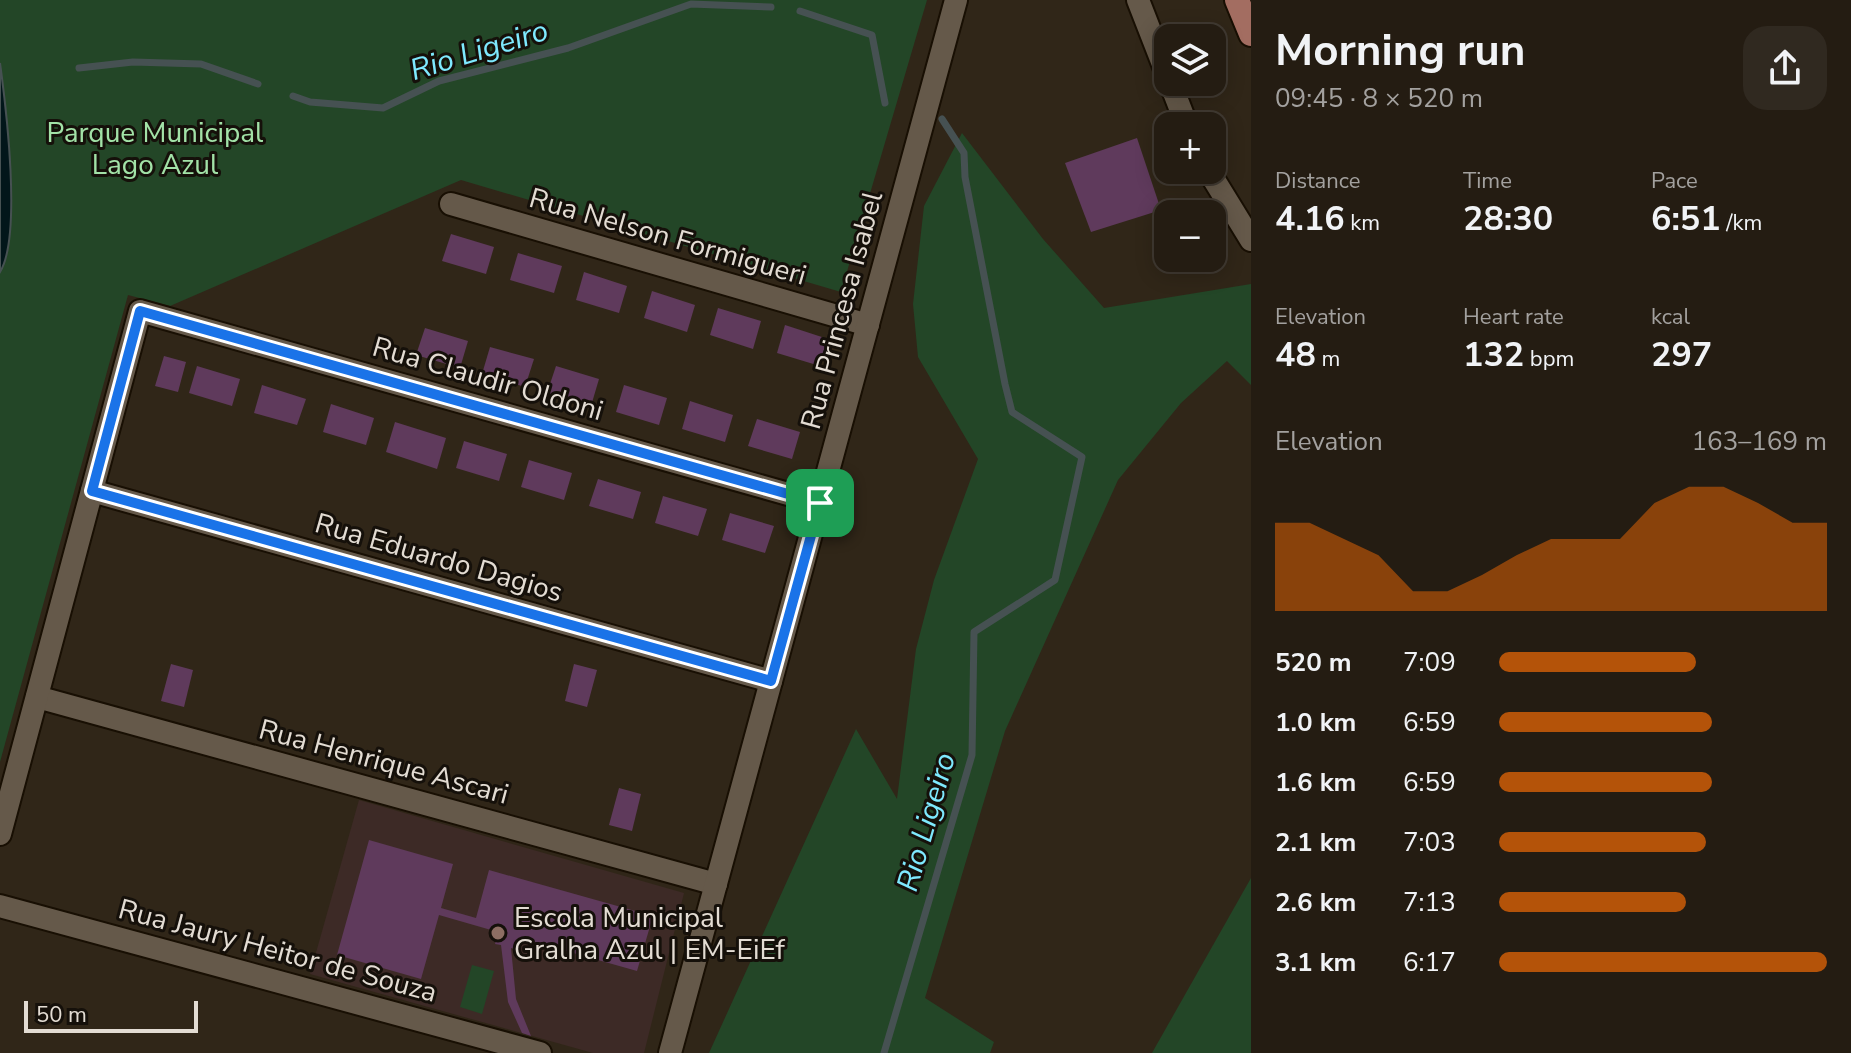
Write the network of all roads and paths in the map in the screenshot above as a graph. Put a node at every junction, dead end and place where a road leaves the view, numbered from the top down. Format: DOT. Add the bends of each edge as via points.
graph roads {
  1 [pos="956,0"];
  2 [pos="1138,0"];
  3 [pos="1237,0"];
  4 [pos="1251,34"];
  5 [pos="1154,41"];
  6 [pos="1217,184"];
  7 [pos="451,204"];
  8 [pos="1251,240"];
  9 [pos="868,325"];
  10 [pos="92,491"];
  11 [pos="820,503"];
  12 [pos="771,681"];
  13 [pos="37,697"];
  14 [pos="0,834"];
  15 [pos="716,884"];
  16 [pos="0,906"];
  17 [pos="540,1053"];
  18 [pos="670,1053"];
  1 -- 9 [label="street, Rua Princesa Isabel"];
  2 -- 5 [label="street"];
  3 -- 4 [label="main road"];
  6 -- 8 [label="street"];
  7 -- 9 [label="street, Rua Nelson Formigueri"];
  9 -- 11 [label="street, Rua Princesa Isabel"];
  10 -- 11 [label="street, Rua Claudir Oldoni" via="140,311"];
  10 -- 12 [label="street, Rua Eduardo Dagios"];
  10 -- 13 [label="street"];
  11 -- 12 [label="street, Rua Princesa Isabel"];
  12 -- 15 [label="street, Rua Princesa Isabel"];
  13 -- 14 [label="street"];
  13 -- 15 [label="street, Rua Henrique Ascari"];
  15 -- 18 [label="street, Rua Princesa Isabel"];
  16 -- 17 [label="street, Rua Jaury Heitor de Souza"];
}
